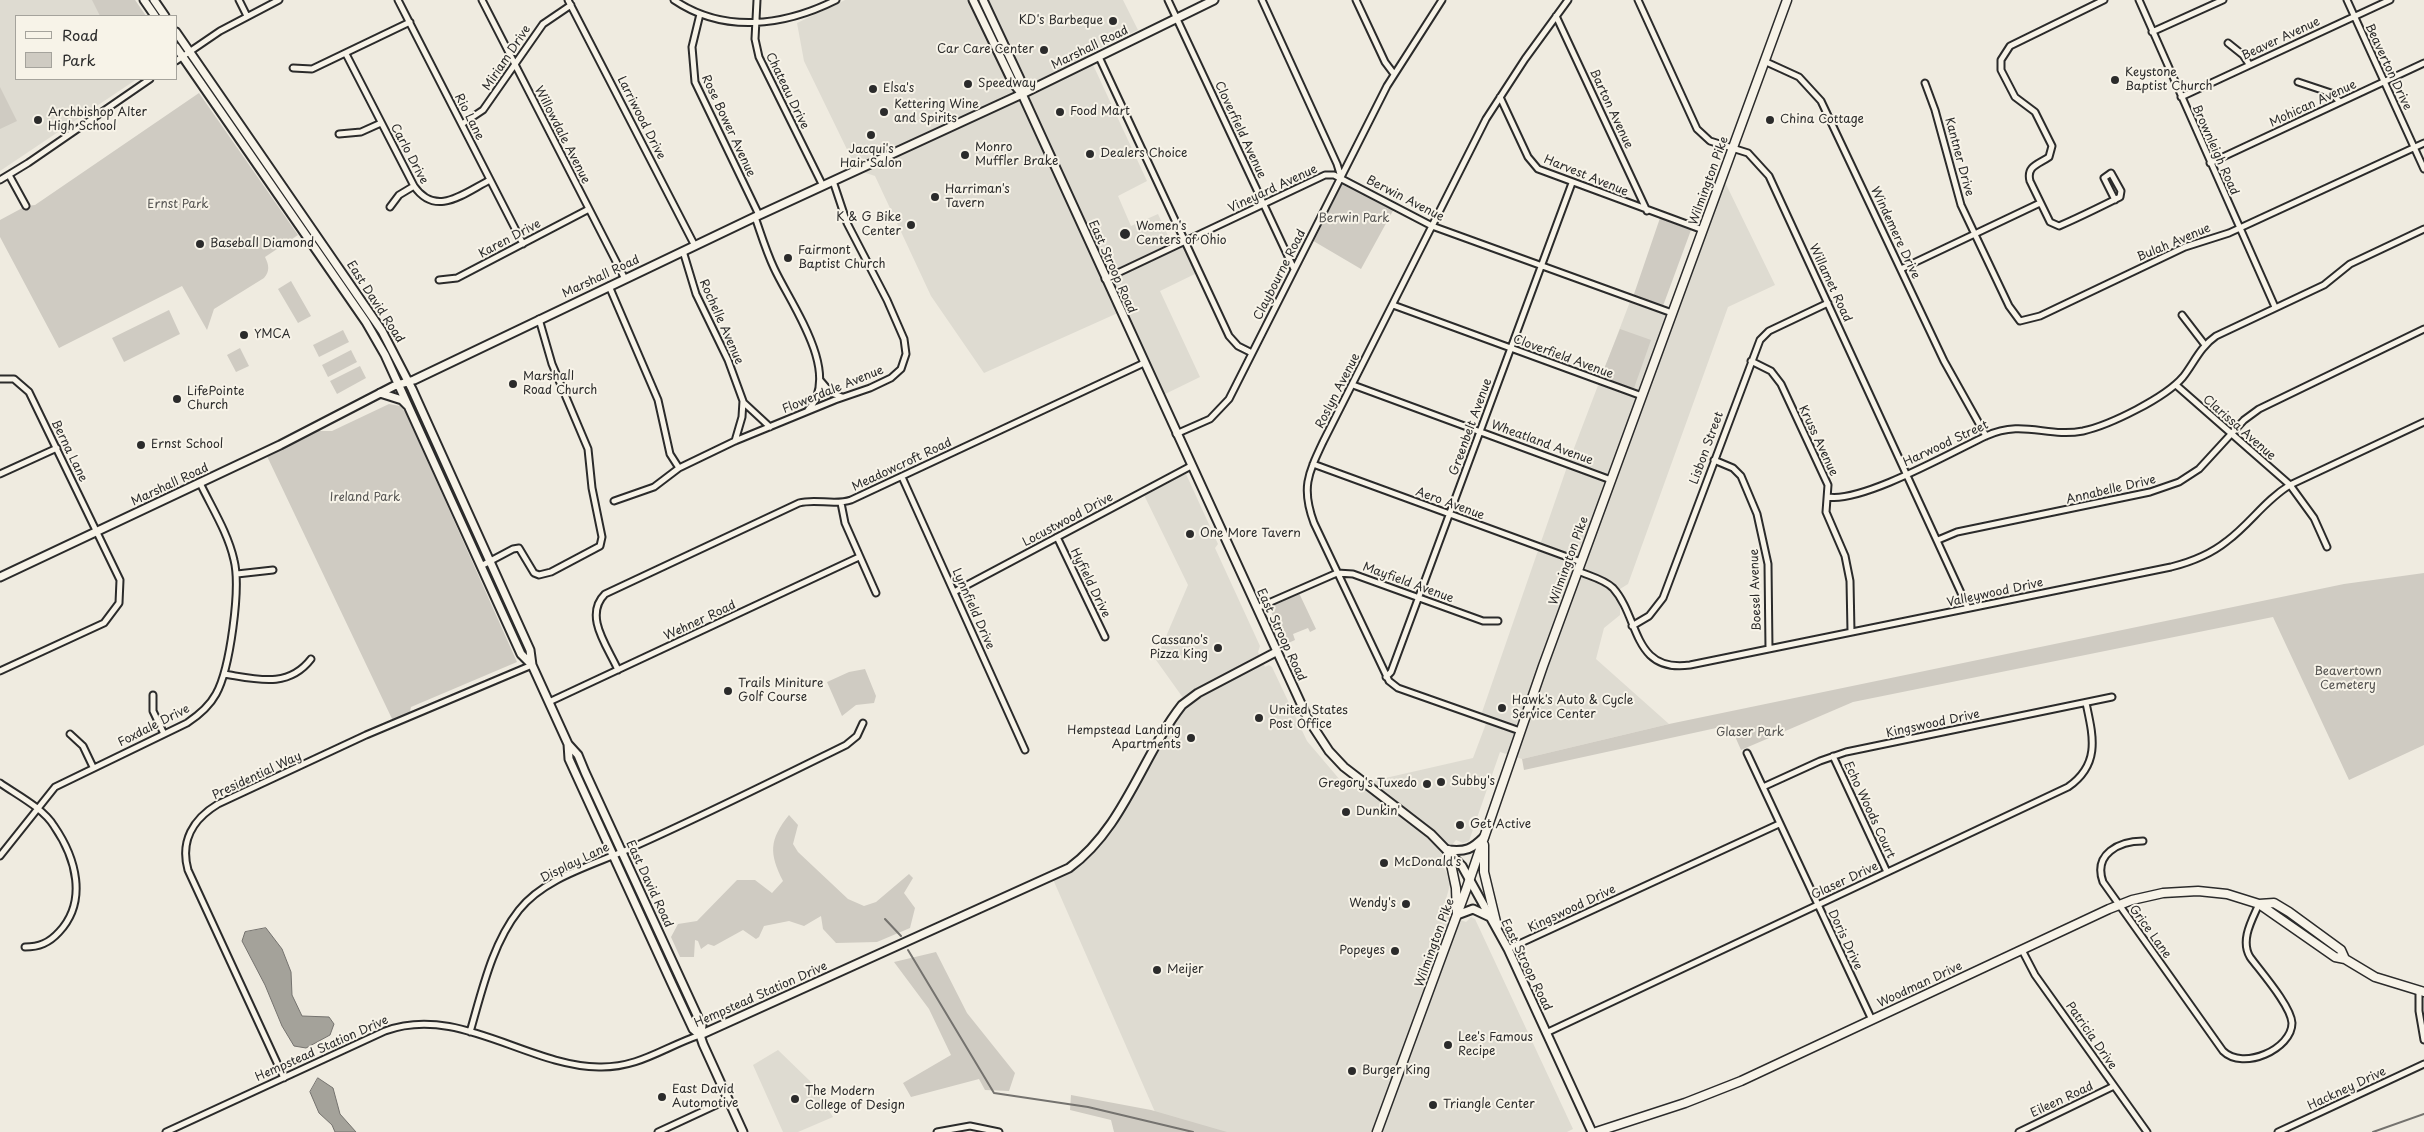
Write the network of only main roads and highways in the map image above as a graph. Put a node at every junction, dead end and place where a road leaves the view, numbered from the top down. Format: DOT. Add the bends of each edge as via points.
graph roads {
  1 [pos="1787,0"];
  2 [pos="1484,837"];
  3 [pos="1448,850"];
  4 [pos="1457,915"];
  5 [pos="1497,926"];
  6 [pos="2422,992"];
  7 [pos="1377,1132"];
  8 [pos="1596,1132"];
  1 -- 2 [label="main road, Wilmington Pike"];
  2 -- 4 [label="main road, Wilmington Pike"];
  2 -- 5 [label="main road" via="1484,872"];
  3 -- 4 [label="main road" via="1456,888"];
  4 -- 7 [label="main road, Wilmington Pike"];
  6 -- 8 [label="main road, Woodman Drive" via="2376,977 2345,959 2340,950 2274,904 2258,904 2219,893 2179,891 2150,895 2118,905 1706,1096"];
}
